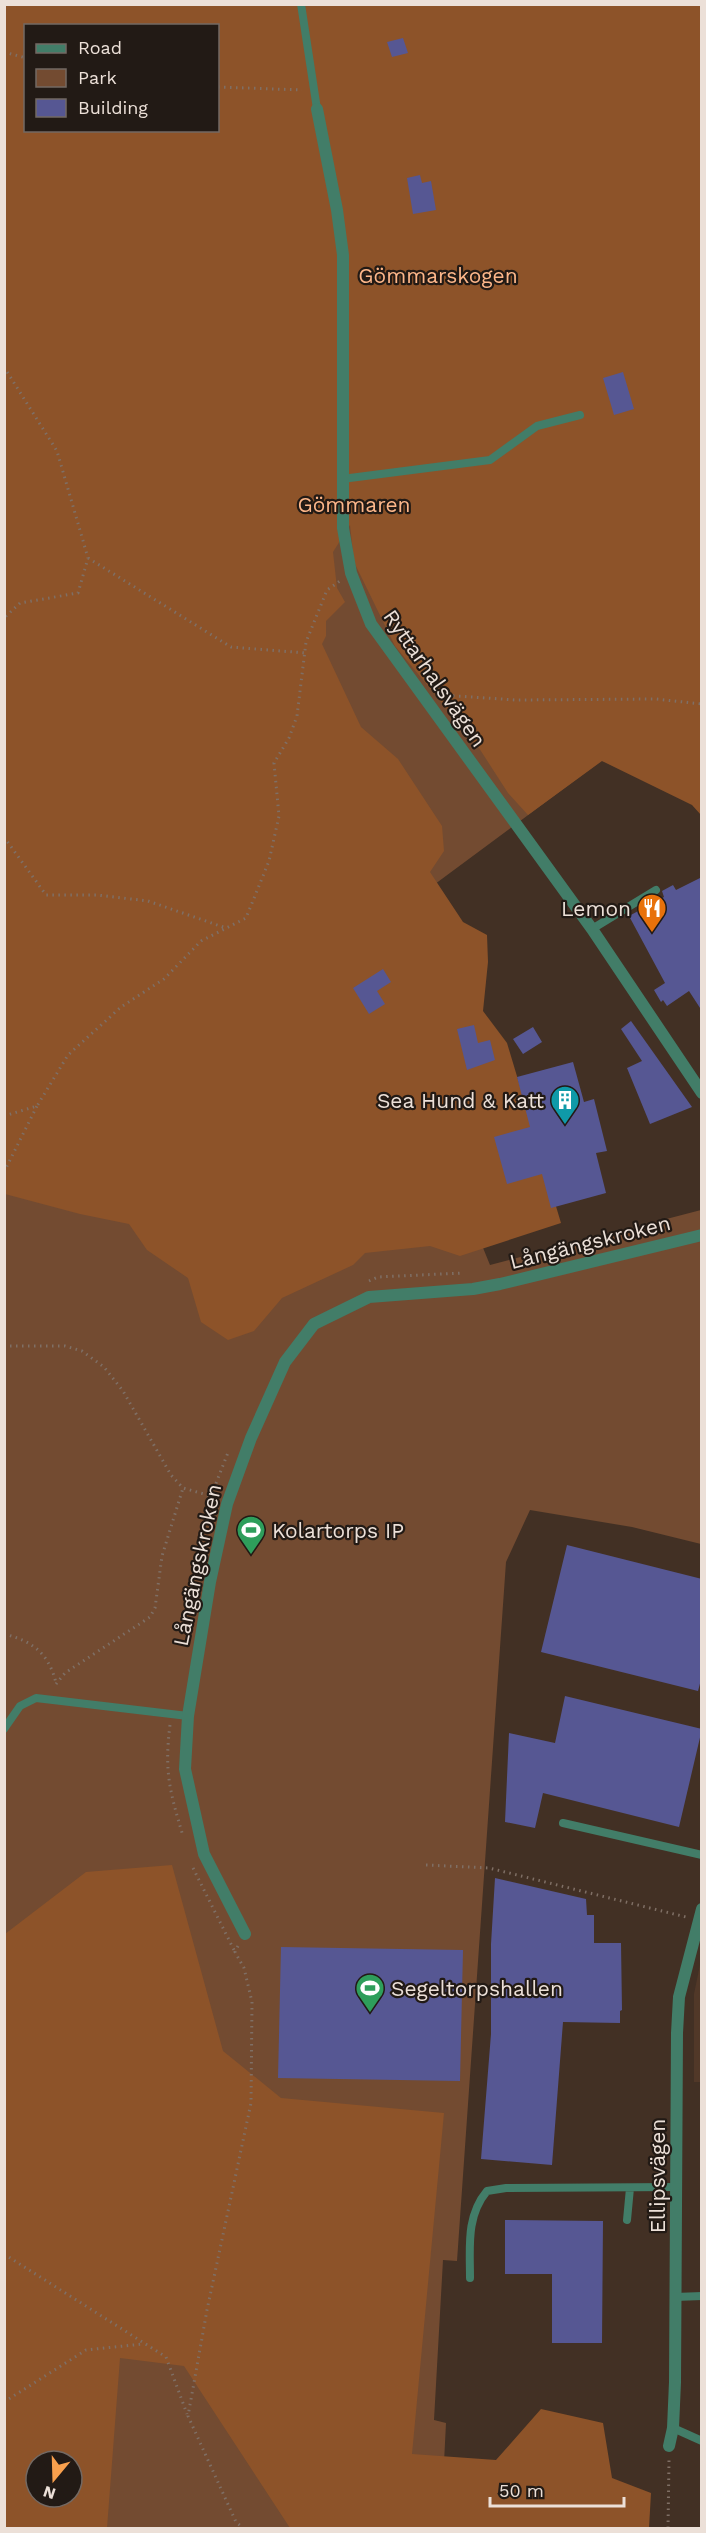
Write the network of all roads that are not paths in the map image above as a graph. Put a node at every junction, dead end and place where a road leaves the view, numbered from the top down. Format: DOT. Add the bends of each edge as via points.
graph roads {
  1 [pos="301,4"];
  2 [pos="317,109"];
  3 [pos="580,415"];
  4 [pos="342,479"];
  5 [pos="656,890"];
  6 [pos="592,929"];
  7 [pos="702,1093"];
  8 [pos="702,1235"];
  9 [pos="188,1716"];
  10 [pos="4,1729"];
  11 [pos="563,1823"];
  12 [pos="702,1855"];
  13 [pos="700,1915"];
  14 [pos="245,1934"];
  15 [pos="677,2187"];
  16 [pos="630,2188"];
  17 [pos="627,2220"];
  18 [pos="470,2278"];
  19 [pos="702,2296"];
  20 [pos="675,2297"];
  21 [pos="673,2428"];
  22 [pos="702,2441"];
  23 [pos="669,2446"];
  1 -- 2 [label="lane"];
  2 -- 4 [label="street, Ryttarhalsvägen" via="343,255"];
  3 -- 4 [label="lane" via="537,426 490,460"];
  4 -- 6 [label="street, Ryttarhalsvägen" via="343,528 351,573 371,624"];
  5 -- 6 [label="lane"];
  6 -- 7 [label="street, Ryttarhalsvägen"];
  8 -- 9 [label="street, Långängskroken" via="500,1284 369,1297 314,1324 285,1362 227,1504"];
  9 -- 10 [label="lane" via="36,1698 20,1706"];
  9 -- 14 [label="street, Långängskroken" via="185,1769 204,1854"];
  11 -- 12 [label="lane"];
  13 -- 15 [label="street, Ellipsvägen" via="679,1997"];
  15 -- 16 [label="lane"];
  15 -- 20 [label="street, Ellipsvägen"];
  16 -- 17 [label="lane"];
  16 -- 18 [label="lane" via="487,2191 476,2203 471,2218"];
  19 -- 20 [label="lane"];
  20 -- 21 [label="street, Ellipsvägen"];
  21 -- 22 [label="lane"];
  21 -- 23 [label="street, Ellipsvägen"];
}
